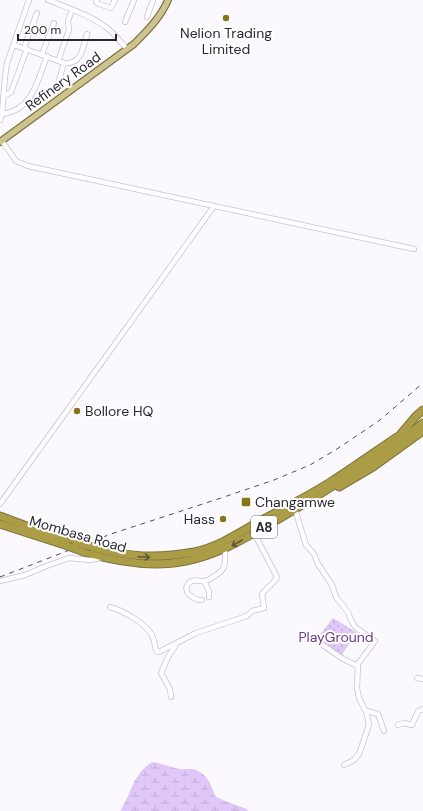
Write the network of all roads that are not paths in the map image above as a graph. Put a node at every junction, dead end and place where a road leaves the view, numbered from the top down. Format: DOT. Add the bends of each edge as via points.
graph roads {
  1 [pos="29,0"];
  2 [pos="48,0"];
  3 [pos="97,0"];
  4 [pos="115,0"];
  5 [pos="134,0"];
  6 [pos="153,0"];
  7 [pos="168,0"];
  8 [pos="61,3"];
  9 [pos="72,10"];
  10 [pos="37,13"];
  11 [pos="24,16"];
  12 [pos="147,17"];
  13 [pos="34,19"];
  14 [pos="125,22"];
  15 [pos="54,23"];
  16 [pos="87,34"];
  17 [pos="14,45"];
  18 [pos="26,49"];
  19 [pos="126,49"];
  20 [pos="44,55"];
  21 [pos="58,61"];
  22 [pos="64,63"];
  23 [pos="2,87"];
  24 [pos="56,90"];
  25 [pos="4,96"];
  26 [pos="2,114"];
  27 [pos="0,120"];
  28 [pos="1,141"];
  29 [pos="214,206"];
  30 [pos="414,249"];
  31 [pos="423,410"];
  32 [pos="423,418"];
  33 [pos="423,423"];
  34 [pos="423,431"];
  35 [pos="400,435"];
  36 [pos="305,503"];
  37 [pos="0,504"];
  38 [pos="295,509"];
  39 [pos="0,516"];
  40 [pos="0,524"];
  41 [pos="254,533"];
  42 [pos="225,549"];
  43 [pos="103,558"];
  44 [pos="0,581"];
  45 [pos="204,582"];
  46 [pos="209,597"];
  47 [pos="202,600"];
  48 [pos="110,607"];
  49 [pos="317,641"];
  50 [pos="176,643"];
  51 [pos="358,666"];
  52 [pos="417,678"];
  53 [pos="423,679"];
  54 [pos="171,697"];
  55 [pos="423,709"];
  56 [pos="366,711"];
  57 [pos="398,725"];
  58 [pos="384,731"];
  59 [pos="344,765"];
  1 -- 11 [label="street"];
  2 -- 8 [label="street"];
  3 -- 4 [label="street" via="96,2 111,8"];
  5 -- 14 [label="street"];
  6 -- 12 [label="street"];
  7 -- 19 [label="main road, Refinery Road" via="149,28"];
  8 -- 9 [label="street"];
  9 -- 19 [label="street" via="108,28"];
  9 -- 21 [label="street" via="69,30"];
  10 -- 13 [label="street"];
  11 -- 13 [label="street"];
  11 -- 17 [label="street"];
  13 -- 18 [label="street"];
  15 -- 20 [label="street"];
  16 -- 22 [label="street" via="78,59 72,63"];
  17 -- 18 [label="street"];
  17 -- 23 [label="street"];
  18 -- 20 [label="street"];
  18 -- 25 [label="street" via="11,92"];
  19 -- 28 [label="main road, Refinery Road"];
  20 -- 21 [label="street"];
  20 -- 26 [label="street" via="32,96 9,114"];
  21 -- 22 [label="street"];
  22 -- 24 [label="street"];
  23 -- 25 [label="street"];
  25 -- 26 [label="street"];
  26 -- 27 [label="street"];
  28 -- 29 [label="street" via="16,161 22,164 76,178"];
  29 -- 30 [label="street"];
  29 -- 37 [label="street"];
  31 -- 35 [label="highway"];
  32 -- 35 [label="highway, Mombasa Road / A8"];
  33 -- 36 [label="highway, Mombasa Road / A8" via="378,457"];
  34 -- 36 [label="highway" via="354,479"];
  39 -- 35 [label="highway, Mombasa Road / A8, one-way, bridge" via="92,547 122,554 151,557 208,548 332,482"];
  36 -- 38 [label="highway, Mombasa Road / A8"];
  38 -- 41 [label="highway, Mombasa Road / A8"];
  38 -- 51 [label="street" via="306,545 332,584 336,597 355,626 375,642"];
  40 -- 43 [label="highway, Mombasa Road / A8, bridge"];
  41 -- 42 [label="highway, Mombasa Road / A8, one-way"];
  41 -- 50 [label="street" via="277,576 262,594 265,608 202,630"];
  42 -- 43 [label="highway, Mombasa Road / A8" via="211,555 166,564"];
  42 -- 45 [label="street" via="224,568"];
  43 -- 44 [label="street" via="69,558 25,575"];
  45 -- 46 [label="street"];
  45 -- 47 [label="street" via="194,580 187,586 190,597"];
  48 -- 50 [label="street" via="146,627 153,637 157,652"];
  49 -- 51 [label="street"];
  50 -- 54 [label="street" via="161,673 170,689"];
  51 -- 56 [label="street" via="358,694"];
  52 -- 53 [label="street"];
  55 -- 57 [label="street" via="418,710 412,725"];
  56 -- 58 [label="street" via="378,714"];
  56 -- 59 [label="street" via="369,725 359,752 354,760"];
}
